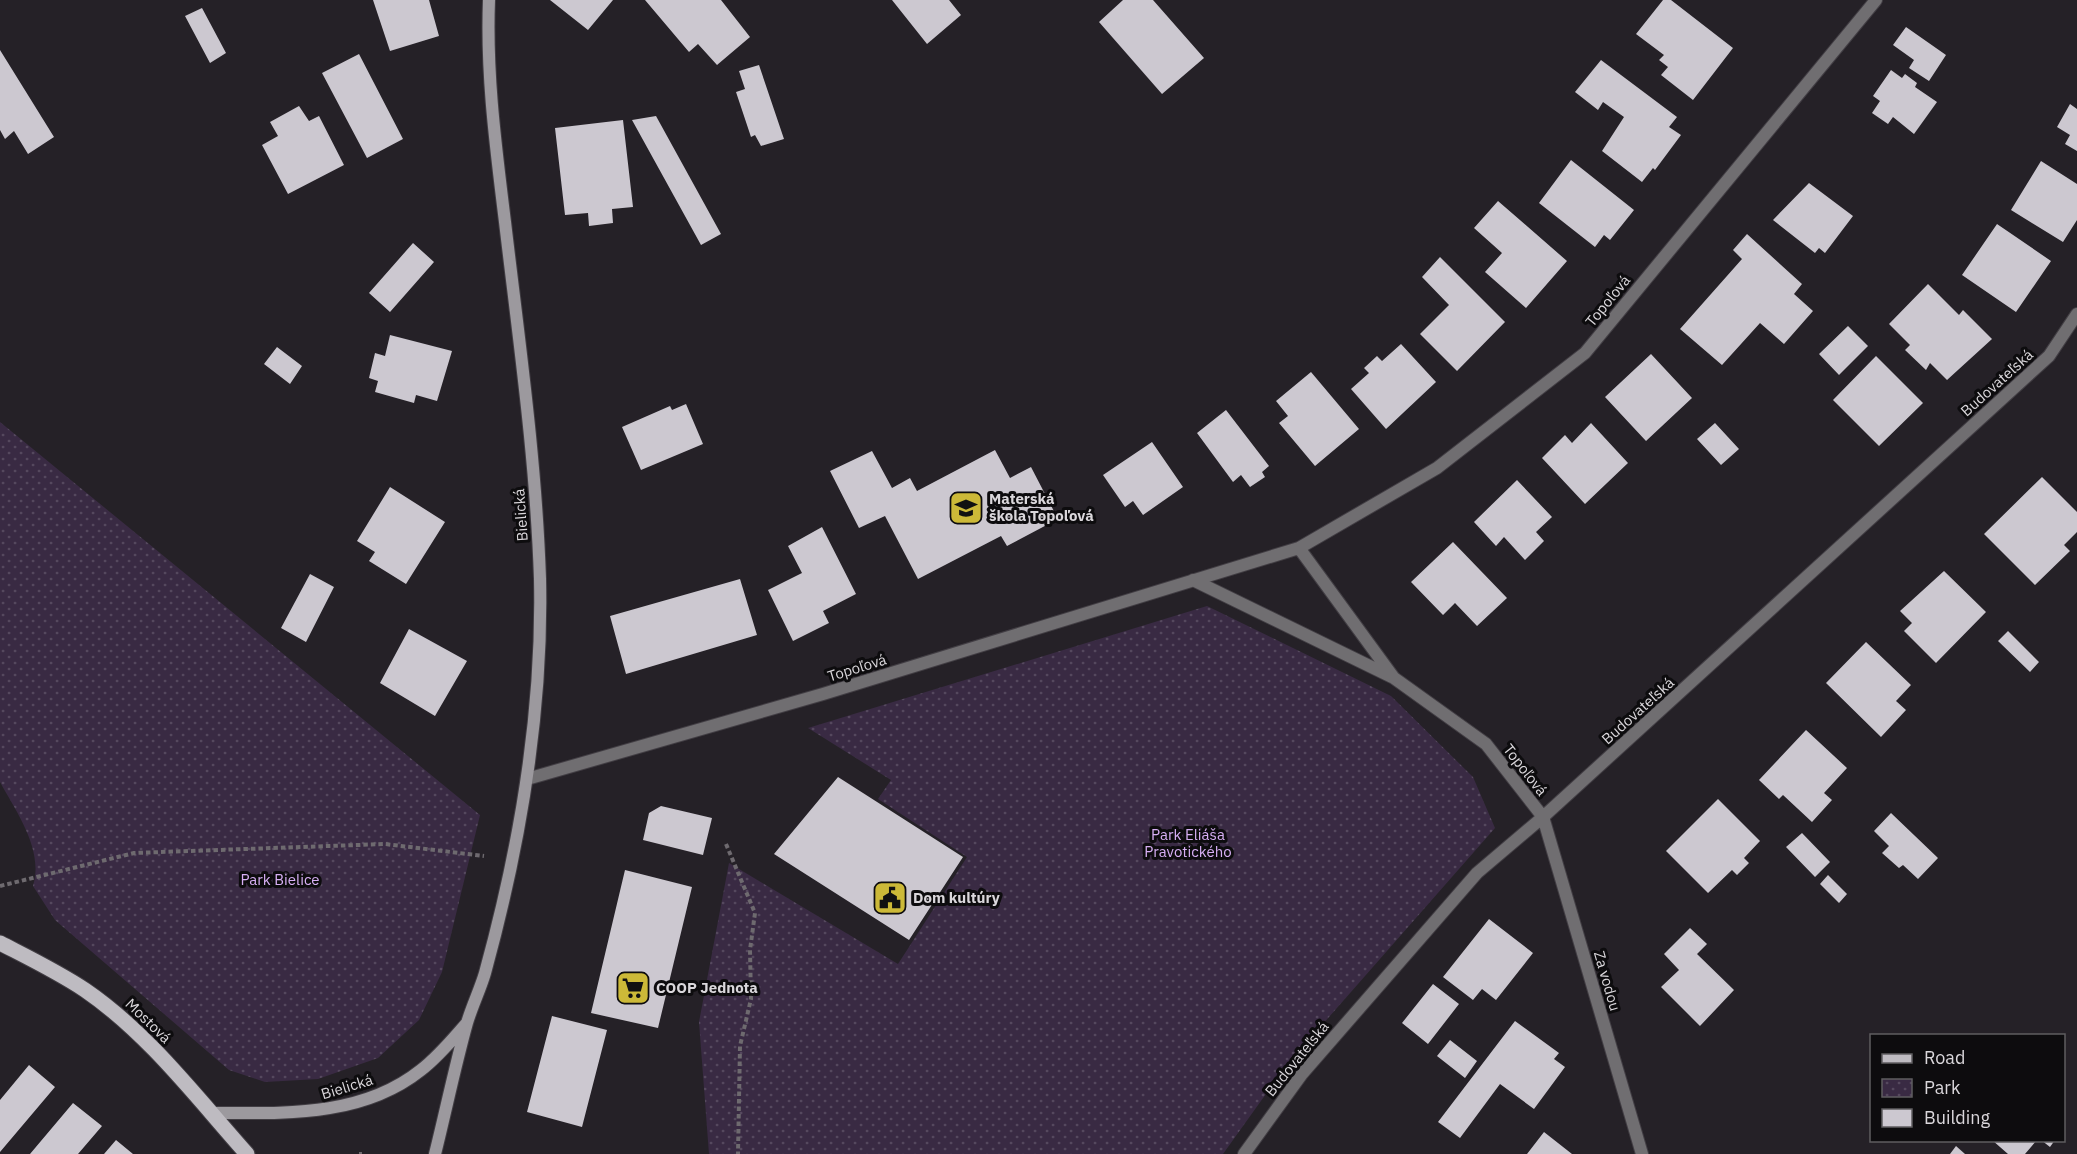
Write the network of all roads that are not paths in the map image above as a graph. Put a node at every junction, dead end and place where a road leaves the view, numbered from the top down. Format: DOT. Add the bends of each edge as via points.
graph roads {
  1 [pos="489,0"];
  2 [pos="1876,0"];
  3 [pos="2077,314"];
  4 [pos="1299,548"];
  5 [pos="1193,580"];
  6 [pos="1394,678"];
  7 [pos="527,779"];
  8 [pos="1543,817"];
  9 [pos="0,943"];
  10 [pos="467,1023"];
  11 [pos="210,1113"];
  12 [pos="247,1154"];
  13 [pos="435,1154"];
  14 [pos="1244,1154"];
  15 [pos="1642,1154"];
  1 -- 7 [label="main road, Bielická" via="491,104 537,514 539,653"];
  2 -- 4 [label="street, Topoľová" via="1585,353 1437,468"];
  3 -- 8 [label="street, Budovateľská" via="2049,356"];
  4 -- 5 [label="street, Topoľová"];
  4 -- 6 [label="street, Topoľová"];
  5 -- 6 [label="street, Topoľová"];
  5 -- 7 [label="street, Topoľová" via="823,694"];
  6 -- 8 [label="street, Topoľová" via="1486,744"];
  7 -- 10 [label="main road, Bielická" via="484,974"];
  8 -- 14 [label="street, Budovateľská" via="1477,873 1302,1074"];
  8 -- 15 [label="street, Za vodou"];
  9 -- 11 [label="main road, Mostová" via="86,991 122,1020"];
  10 -- 11 [label="main road, Bielická" via="422,1070 362,1101 309,1112"];
  10 -- 13 [label="main road, Bielická"];
  11 -- 12 [label="main road, Mostová"];
}
